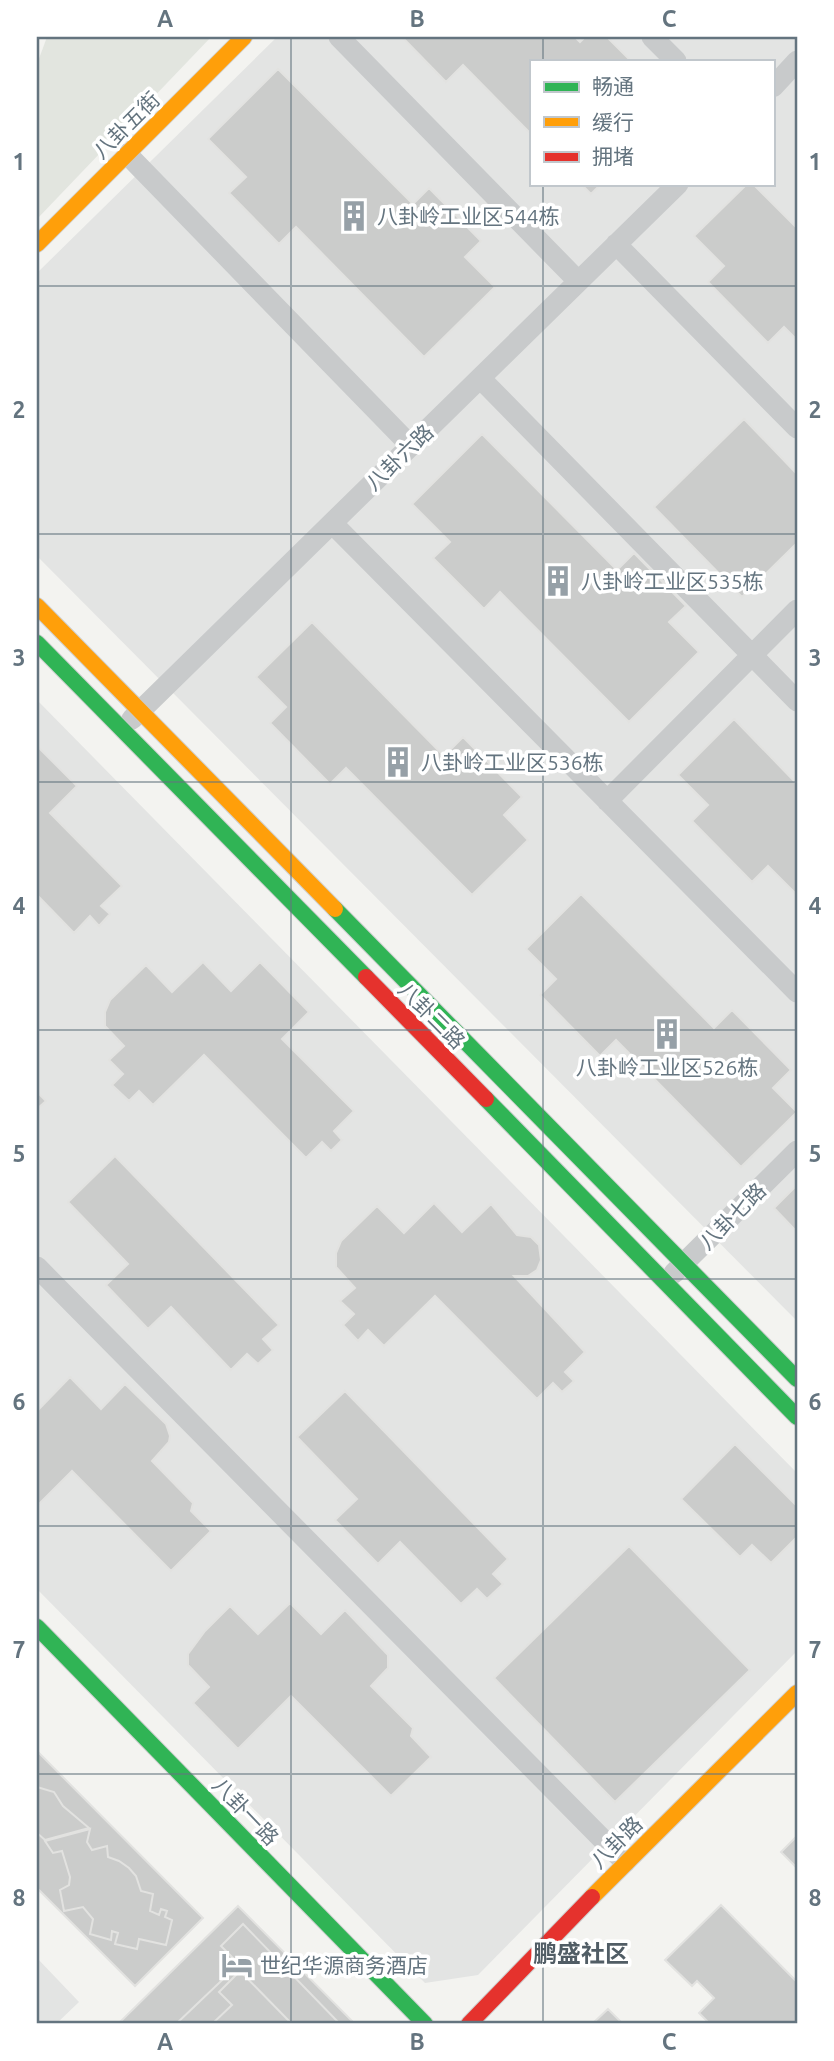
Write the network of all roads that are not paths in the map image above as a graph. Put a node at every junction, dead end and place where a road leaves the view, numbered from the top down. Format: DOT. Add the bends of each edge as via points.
graph roads {
  1 [pos="244,37"];
  2 [pos="339,37"];
  3 [pos="652,37"];
  4 [pos="675,60"];
  5 [pos="797,61"];
  6 [pos="774,87"];
  7 [pos="127,154"];
  8 [pos="676,186"];
  9 [pos="37,244"];
  10 [pos="616,244"];
  11 [pos="578,281"];
  12 [pos="480,378"];
  13 [pos="797,428"];
  14 [pos="411,446"];
  15 [pos="332,523"];
  16 [pos="37,606"];
  17 [pos="797,610"];
  18 [pos="37,643"];
  19 [pos="752,655"];
  20 [pos="797,701"];
  21 [pos="140,712"];
  22 [pos="121,730"];
  23 [pos="607,801"];
  24 [pos="797,992"];
  25 [pos="797,1152"];
  26 [pos="684,1264"];
  27 [pos="37,1267"];
  28 [pos="666,1281"];
  29 [pos="797,1379"];
  30 [pos="797,1417"];
  31 [pos="37,1628"];
  32 [pos="797,1693"];
  33 [pos="625,1862"];
  34 [pos="425,2024"];
  35 [pos="469,2024"];
  1 -- 7 [label="street, 八卦五街"];
  2 -- 11 [label="street"];
  3 -- 4 [label="street"];
  5 -- 6 [label="street"];
  7 -- 9 [label="street, 八卦五街"];
  7 -- 14 [label="street"];
  8 -- 10 [label="street, 八卦六路"];
  10 -- 11 [label="street, 八卦六路"];
  10 -- 13 [label="street"];
  11 -- 12 [label="street, 八卦六路"];
  12 -- 14 [label="street, 八卦六路"];
  12 -- 19 [label="street"];
  14 -- 15 [label="street, 八卦六路"];
  15 -- 21 [label="street, 八卦六路"];
  15 -- 23 [label="street"];
  16 -- 21 [label="street, 八卦二路"];
  17 -- 19 [label="street"];
  18 -- 22 [label="street, 八卦二路"];
  19 -- 20 [label="street"];
  19 -- 23 [label="street"];
  21 -- 22 [label="street, 八卦六路"];
  21 -- 26 [label="street, 八卦二路"];
  22 -- 28 [label="street, 八卦二路"];
  23 -- 24 [label="street"];
  25 -- 26 [label="street, 八卦七路"];
  26 -- 28 [label="street, 八卦七路"];
  26 -- 29 [label="street, 八卦二路"];
  27 -- 33 [label="street"];
  28 -- 30 [label="street, 八卦二路"];
  31 -- 34 [label="street, 八卦一路"];
  32 -- 33 [label="street, 八卦路"];
  33 -- 35 [label="street, 八卦路"];
}
